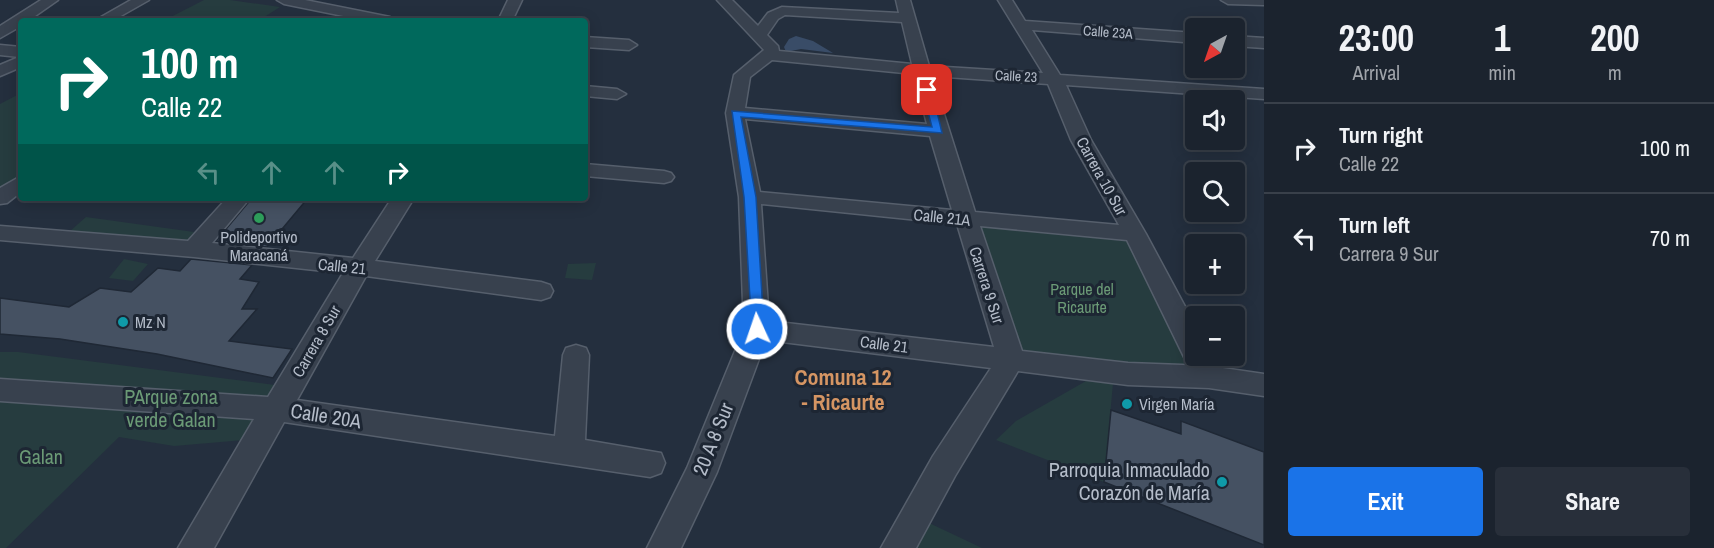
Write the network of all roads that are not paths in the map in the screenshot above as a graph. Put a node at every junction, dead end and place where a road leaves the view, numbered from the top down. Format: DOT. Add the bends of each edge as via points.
graph roads {
  1 [pos="51,0"];
  2 [pos="142,0"];
  3 [pos="284,0"];
  4 [pos="515,0"];
  5 [pos="724,0"];
  6 [pos="1005,0"];
  7 [pos="1228,0"];
  8 [pos="1261,3"];
  9 [pos="905,9"];
  10 [pos="23,18"];
  11 [pos="107,18"];
  12 [pos="375,18"];
  13 [pos="506,18"];
  14 [pos="18,21"];
  15 [pos="1021,25"];
  16 [pos="0,33"];
  17 [pos="760,35"];
  18 [pos="1185,37"];
  19 [pos="588,42"];
  20 [pos="1245,42"];
  21 [pos="1264,44"];
  22 [pos="629,45"];
  23 [pos="0,50"];
  24 [pos="18,52"];
  25 [pos="769,55"];
  26 [pos="18,62"];
  27 [pos="922,70"];
  28 [pos="0,71"];
  29 [pos="1054,78"];
  30 [pos="588,91"];
  31 [pos="616,93"];
  32 [pos="1264,94"];
  33 [pos="735,113"];
  34 [pos="938,131"];
  35 [pos="588,170"];
  36 [pos="664,177"];
  37 [pos="18,184"];
  38 [pos="750,197"];
  39 [pos="0,198"];
  40 [pos="236,201"];
  41 [pos="401,201"];
  42 [pos="966,219"];
  43 [pos="0,233"];
  44 [pos="1135,234"];
  45 [pos="194,249"];
  46 [pos="359,267"];
  47 [pos="541,291"];
  48 [pos="757,329"];
  49 [pos="1185,332"];
  50 [pos="576,355"];
  51 [pos="1011,359"];
  52 [pos="1185,364"];
  53 [pos="1211,366"];
  54 [pos="1264,385"];
  55 [pos="0,390"];
  56 [pos="277,409"];
  57 [pos="569,452"];
  58 [pos="650,463"];
  59 [pos="195,548"];
  60 [pos="664,548"];
  61 [pos="898,548"];
  1 -- 10 [label="street"];
  2 -- 11 [label="street"];
  3 -- 12 [label="street"];
  4 -- 13 [label="street"];
  5 -- 17 [label="street"];
  6 -- 15 [label="street, Carrera 10 Sur"];
  7 -- 8 [label="street"];
  9 -- 17 [label="street" via="782,11 773,16"];
  9 -- 27 [label="street, Carrera 9 Sur"];
  14 -- 16 [label="street"];
  15 -- 18 [label="street, Calle 23A"];
  15 -- 29 [label="street, Carrera 10 Sur"];
  17 -- 25 [label="street" via="772,49"];
  19 -- 22 [label="street"];
  20 -- 21 [label="street"];
  23 -- 24 [label="street"];
  25 -- 27 [label="street, Calle 23"];
  25 -- 33 [label="street" via="742,75"];
  26 -- 28 [label="street"];
  27 -- 29 [label="street, Calle 23"];
  27 -- 34 [label="street, Carrera 9 Sur"];
  29 -- 32 [label="street, Calle 23"];
  29 -- 44 [label="street, Carrera 10 Sur" via="1081,140"];
  30 -- 31 [label="street"];
  33 -- 34 [label="street"];
  33 -- 38 [label="street"];
  34 -- 42 [label="street, Carrera 9 Sur"];
  35 -- 36 [label="street"];
  37 -- 39 [label="street"];
  38 -- 42 [label="street, Calle 21A"];
  38 -- 48 [label="street"];
  40 -- 45 [label="street"];
  41 -- 46 [label="street, Carrera 8 Sur"];
  42 -- 44 [label="street, Calle 21A"];
  42 -- 51 [label="street, Carrera 9 Sur"];
  43 -- 45 [label="street, Calle 21"];
  44 -- 49 [label="street, Carrera 10 Sur"];
  45 -- 46 [label="street, Calle 21"];
  46 -- 47 [label="street, Calle 21"];
  46 -- 56 [label="street, Carrera 8 Sur"];
  48 -- 51 [label="street, Calle 21"];
  48 -- 60 [label="street, 20 A 8 Sur" via="700,471"];
  50 -- 57 [label="street"];
  51 -- 52 [label="street" via="1128,374"];
  51 -- 61 [label="street"];
  53 -- 54 [label="street"];
  55 -- 56 [label="street, Calle 20A"];
  56 -- 57 [label="street, Calle 20A"];
  56 -- 59 [label="street, Carrera 8 Sur"];
  57 -- 58 [label="street, Calle 20A"];
}
